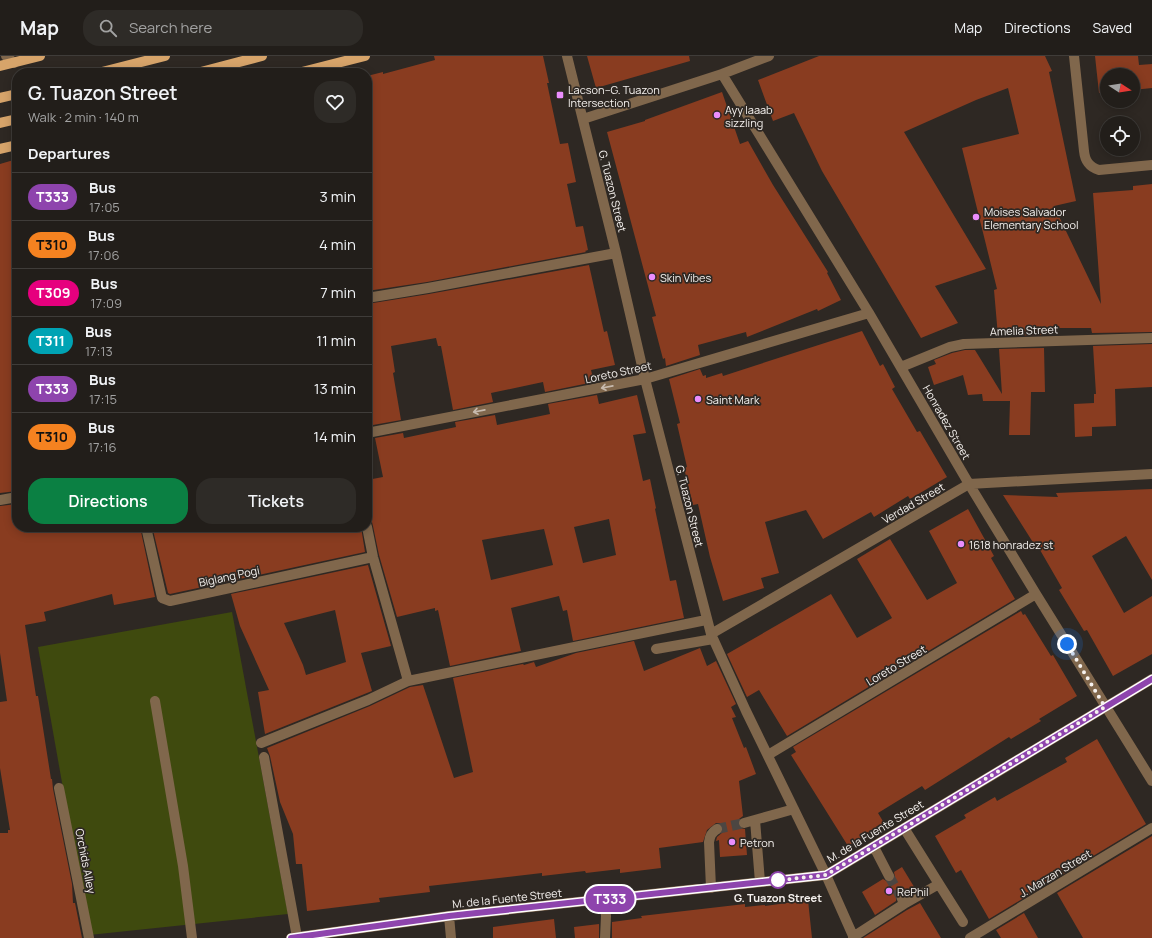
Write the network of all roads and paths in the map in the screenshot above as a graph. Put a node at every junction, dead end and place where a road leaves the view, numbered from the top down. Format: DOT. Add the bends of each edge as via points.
graph roads {
  1 [pos="40,56"];
  2 [pos="165,56"];
  3 [pos="262,56"];
  4 [pos="365,56"];
  5 [pos="567,56"];
  6 [pos="769,56"];
  7 [pos="1074,56"];
  8 [pos="10,59"];
  9 [pos="0,66"];
  10 [pos="118,68"];
  11 [pos="216,68"];
  12 [pos="318,68"];
  13 [pos="722,74"];
  14 [pos="12,95"];
  15 [pos="0,98"];
  16 [pos="12,120"];
  17 [pos="583,120"];
  18 [pos="0,123"];
  19 [pos="12,146"];
  20 [pos="0,149"];
  21 [pos="1152,165"];
  22 [pos="616,253"];
  23 [pos="372,297"];
  24 [pos="869,313"];
  25 [pos="1152,338"];
  26 [pos="901,367"];
  27 [pos="645,380"];
  28 [pos="372,432"];
  29 [pos="1152,474"];
  30 [pos="969,484"];
  31 [pos="12,498"];
  32 [pos="0,500"];
  33 [pos="147,532"];
  34 [pos="368,532"];
  35 [pos="373,557"];
  36 [pos="1036,594"];
  37 [pos="706,620"];
  38 [pos="712,637"];
  39 [pos="656,649"];
  40 [pos="1152,679"];
  41 [pos="408,681"];
  42 [pos="155,701"];
  43 [pos="1105,707"];
  44 [pos="261,743"];
  45 [pos="768,755"];
  46 [pos="264,758"];
  47 [pos="1152,781"];
  48 [pos="59,788"];
  49 [pos="794,809"];
  50 [pos="754,820"];
  51 [pos="744,823"];
  52 [pos="904,828"];
  53 [pos="1152,828"];
  54 [pos="718,829"];
  55 [pos="874,847"];
  56 [pos="826,875"];
  57 [pos="889,876"];
  58 [pos="760,882"];
  59 [pos="939,884"];
  60 [pos="711,888"];
  61 [pos="604,900"];
  62 [pos="449,916"];
  63 [pos="963,922"];
  64 [pos="854,937"];
  65 [pos="89,938"];
  66 [pos="192,938"];
  67 [pos="294,938"];
  68 [pos="451,938"];
  69 [pos="604,938"];
  70 [pos="970,938"];
  1 -- 8 [label="main road"];
  2 -- 10 [label="main road"];
  3 -- 11 [label="main road"];
  4 -- 12 [label="main road"];
  5 -- 17 [label="street, G. Tuazon Street"];
  6 -- 13 [label="street"];
  7 -- 21 [label="street" via="1084,151 1088,164 1099,170"];
  8 -- 9 [label="main road"];
  13 -- 17 [label="street"];
  13 -- 24 [label="street, Honradez Street"];
  14 -- 15 [label="main road"];
  16 -- 18 [label="main road"];
  17 -- 22 [label="street, G. Tuazon Street"];
  19 -- 20 [label="main road"];
  22 -- 23 [label="street"];
  22 -- 27 [label="street, G. Tuazon Street"];
  24 -- 26 [label="street, Honradez Street"];
  24 -- 27 [label="street, Loreto Street"];
  25 -- 26 [label="street, Amelia Street" via="964,344"];
  26 -- 30 [label="street, Honradez Street"];
  27 -- 28 [label="street, Loreto Street, one-way"];
  27 -- 37 [label="street, G. Tuazon Street"];
  29 -- 30 [label="street, Verdad Street"];
  30 -- 36 [label="street, Honradez Street"];
  30 -- 38 [label="street, Verdad Street"];
  31 -- 32 [label="street"];
  33 -- 35 [label="street, Biglang Pogi" via="162,598 170,601"];
  34 -- 35 [label="street"];
  35 -- 41 [label="street"];
  36 -- 43 [label="street, Honradez Street"];
  36 -- 45 [label="street, Loreto Street"];
  37 -- 38 [label="street, G. Tuazon Street"];
  37 -- 41 [label="street"];
  38 -- 39 [label="street"];
  38 -- 45 [label="street, G. Tuazon Street"];
  40 -- 43 [label="street, M. de la Fuente Street"];
  41 -- 44 [label="street"];
  42 -- 66 [label="street" via="183,866"];
  43 -- 47 [label="street, Honradez Street"];
  43 -- 52 [label="street, M. de la Fuente Street"];
  45 -- 49 [label="street, G. Tuazon Street"];
  46 -- 67 [label="street"];
  48 -- 65 [label="street, Orchids Alley"];
  49 -- 50 [label="street"];
  49 -- 56 [label="street, G. Tuazon Street"];
  50 -- 51 [label="street"];
  50 -- 58 [label="street"];
  52 -- 55 [label="street, M. de la Fuente Street"];
  52 -- 59 [label="street"];
  53 -- 70 [label="street, J. Marzan Street"];
  54 -- 60 [label="street" via="712,832 708,842"];
  55 -- 56 [label="street, M. de la Fuente Street"];
  55 -- 57 [label="street"];
  56 -- 58 [label="street, M. de la Fuente Street"];
  56 -- 64 [label="street, G. Tuazon Street"];
  58 -- 60 [label="street, M. de la Fuente Street"];
  59 -- 63 [label="street"];
  59 -- 64 [label="street" via="903,901"];
  60 -- 61 [label="street, M. de la Fuente Street"];
  61 -- 62 [label="street, M. de la Fuente Street"];
  61 -- 69 [label="street"];
  62 -- 67 [label="street, M. de la Fuente Street"];
  62 -- 68 [label="street"];
}
